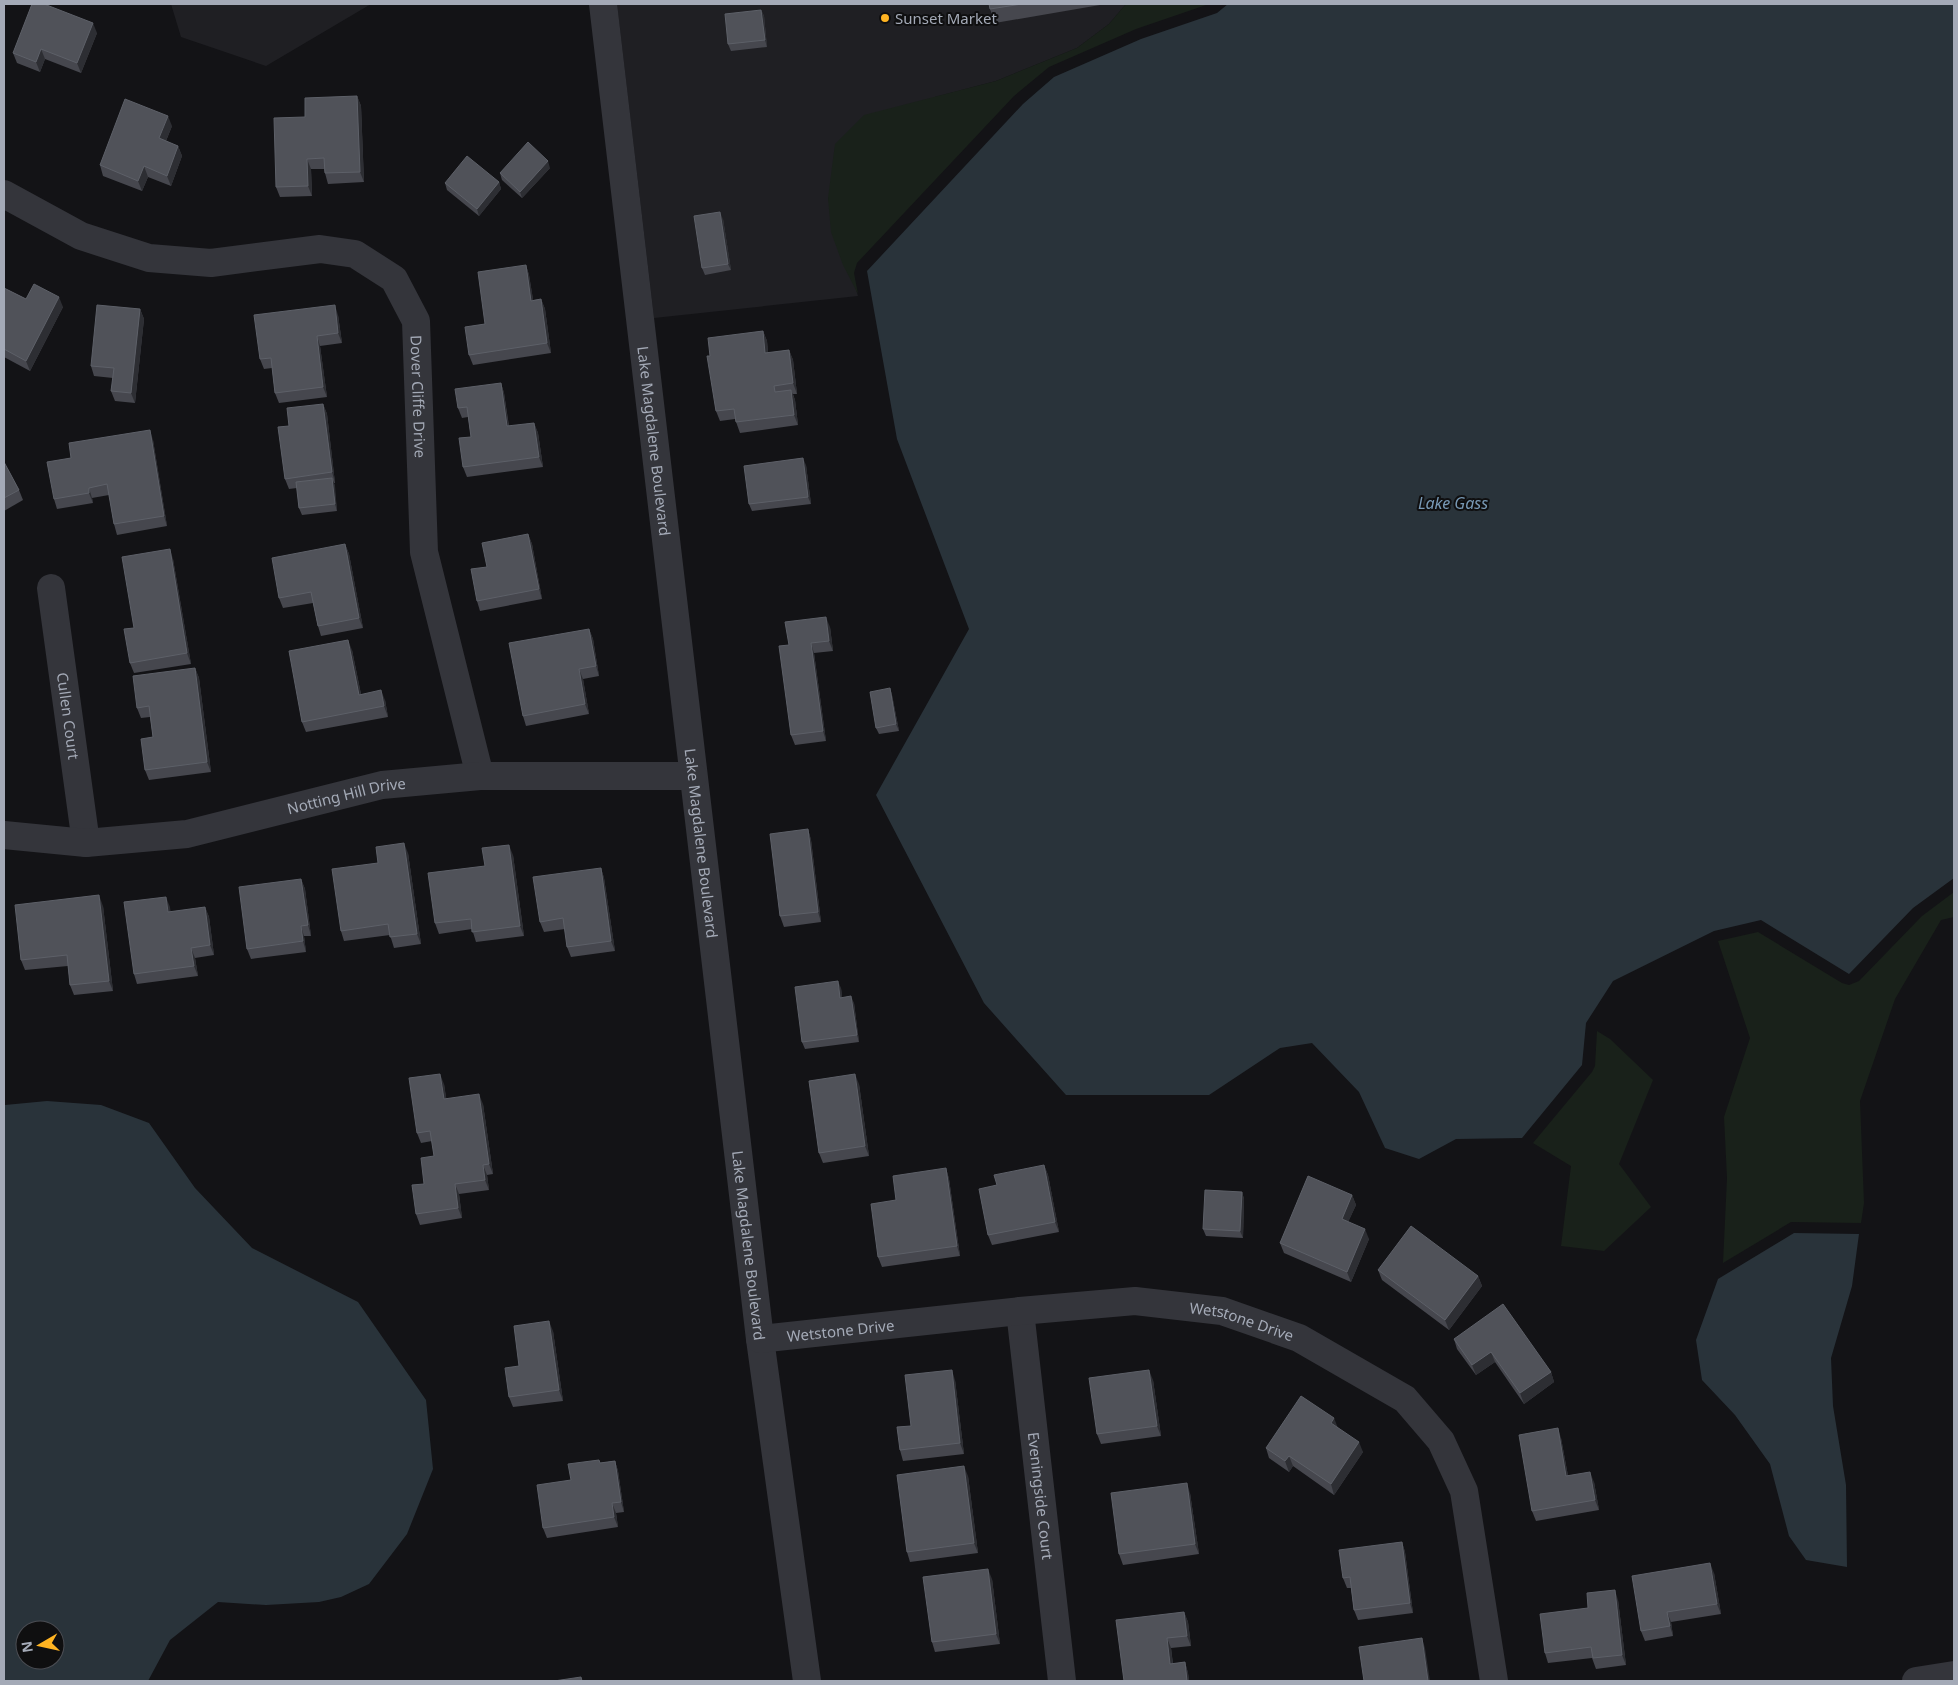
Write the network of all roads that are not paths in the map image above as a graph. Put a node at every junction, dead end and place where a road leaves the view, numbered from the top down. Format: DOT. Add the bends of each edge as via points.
graph roads {
  1 [pos="603,4"];
  2 [pos="4,194"];
  3 [pos="51,588"];
  4 [pos="480,776"];
  5 [pos="693,776"];
  6 [pos="4,835"];
  7 [pos="86,843"];
  8 [pos="1020,1311"];
  9 [pos="760,1339"];
  10 [pos="1954,1676"];
  11 [pos="807,1681"];
  12 [pos="1062,1681"];
  13 [pos="1494,1681"];
  14 [pos="1916,1681"];
  1 -- 5 [label="street, Lake Magdalene Boulevard"];
  2 -- 4 [label="street, Dover Cliffe Drive" via="81,236 149,258 210,263 320,249 355,254 394,279 416,321 424,552"];
  3 -- 7 [label="street, Cullen Court"];
  4 -- 5 [label="street, Notting Hill Drive"];
  4 -- 7 [label="street, Notting Hill Drive" via="382,785 187,834"];
  5 -- 9 [label="street, Lake Magdalene Boulevard"];
  6 -- 7 [label="street, Notting Hill Drive"];
  8 -- 9 [label="street, Wetstone Drive"];
  8 -- 12 [label="street, Eveningside Court"];
  8 -- 13 [label="street, Wetstone Drive" via="1135,1301 1222,1311 1299,1338 1405,1399 1441,1441 1464,1491"];
  9 -- 11 [label="street, Lake Magdalene Boulevard"];
  10 -- 14 [label="street"];
}
